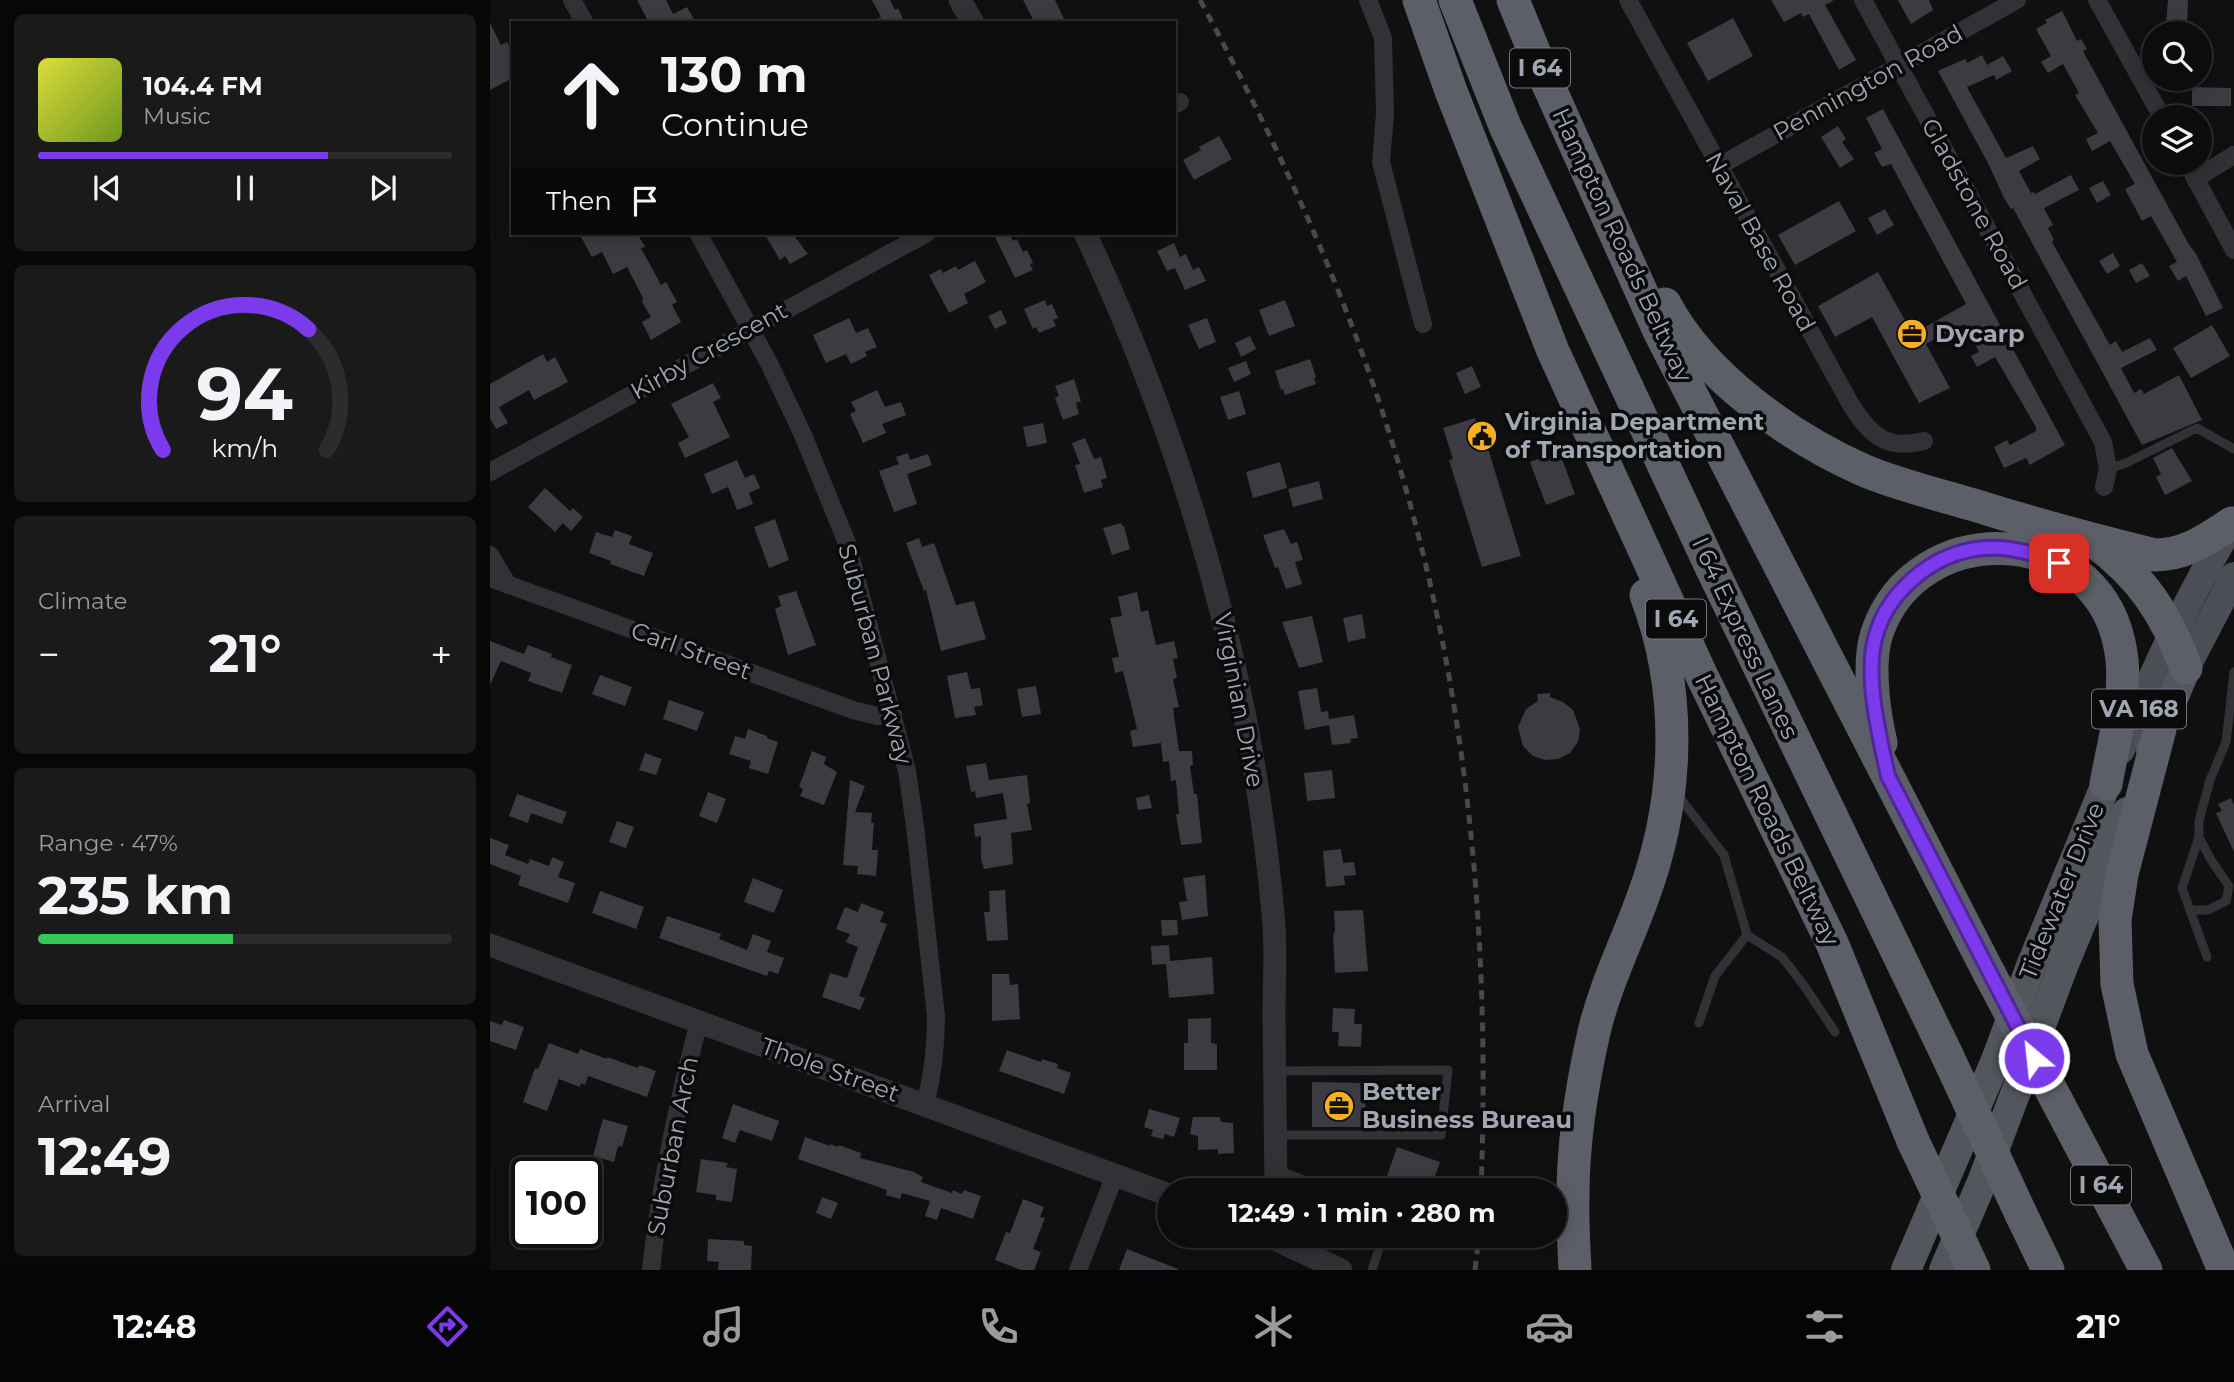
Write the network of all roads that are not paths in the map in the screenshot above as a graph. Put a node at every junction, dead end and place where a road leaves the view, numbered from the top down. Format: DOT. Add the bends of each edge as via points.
graph roads {
  1 [pos="572,0"];
  2 [pos="960,0"];
  3 [pos="1368,0"];
  4 [pos="1419,0"];
  5 [pos="1455,0"];
  6 [pos="1513,0"];
  7 [pos="1628,0"];
  8 [pos="1863,0"];
  9 [pos="2017,0"];
  10 [pos="2097,0"];
  11 [pos="584,21"];
  12 [pos="971,21"];
  13 [pos="1899,66"];
  14 [pos="1451,91"];
  15 [pos="2155,105"];
  16 [pos="1570,134"];
  17 [pos="2234,155"];
  18 [pos="2212,163"];
  19 [pos="1719,166"];
  20 [pos="2193,175"];
  21 [pos="699,235"];
  22 [pos="923,235"];
  23 [pos="1086,235"];
  24 [pos="2234,250"];
  25 [pos="1423,324"];
  26 [pos="751,328"];
  27 [pos="1923,441"];
  28 [pos="2234,449"];
  29 [pos="491,471"];
  30 [pos="2106,478"];
  31 [pos="2233,522"];
  32 [pos="2090,538"];
  33 [pos="490,555"];
  34 [pos="2234,576"];
  35 [pos="490,578"];
  36 [pos="508,585"];
  37 [pos="2173,634"];
  38 [pos="2186,668"];
  39 [pos="2234,671"];
  40 [pos="894,713"];
  41 [pos="2160,729"];
  42 [pos="1888,776"];
  43 [pos="2106,783"];
  44 [pos="1670,784"];
  45 [pos="2199,837"];
  46 [pos="2190,910"];
  47 [pos="1747,935"];
  48 [pos="490,945"];
  49 [pos="2207,957"];
  50 [pos="699,1022"];
  51 [pos="1699,1023"];
  52 [pos="1835,1032"];
  53 [pos="1275,1071"];
  54 [pos="925,1105"];
  55 [pos="1275,1135"];
  56 [pos="1115,1175"];
  57 [pos="1275,1178"];
  58 [pos="1157,1191"];
  59 [pos="1297,1248"];
  60 [pos="1379,1248"];
  61 [pos="651,1270"];
  62 [pos="1078,1270"];
  63 [pos="1341,1270"];
  64 [pos="1372,1270"];
  65 [pos="1575,1270"];
  66 [pos="1906,1270"];
  67 [pos="1944,1270"];
  68 [pos="1974,1270"];
  69 [pos="2048,1270"];
  70 [pos="2146,1270"];
  71 [pos="2224,1270"];
  1 -- 11 [label="street"];
  2 -- 12 [label="street"];
  3 -- 25 [label="street" via="1383,38 1381,162"];
  4 -- 14 [label="highway, Hampton Roads Beltway / I 64"];
  5 -- 69 [label="highway, I 64 Express Lanes, bridge" via="1505,126"];
  6 -- 16 [label="highway, Hampton Roads Beltway / I 64"];
  7 -- 19 [label="street, Naval Base Road"];
  8 -- 13 [label="street, Gladstone Road"];
  9 -- 13 [label="street, Pennington Road"];
  10 -- 15 [label="street"];
  13 -- 19 [label="street, Pennington Road"];
  13 -- 30 [label="street, Gladstone Road" via="2104,442"];
  14 -- 44 [label="highway" via="1463,158 1552,386 1647,598 1670,688"];
  14 -- 68 [label="highway, Hampton Roads Beltway / I 64, bridge" via="1553,351 1701,674 1832,943 1913,1141"];
  16 -- 32 [label="highway" via="1671,316 1699,352 1753,404 1799,436 1871,473"];
  16 -- 42 [label="highway, Hampton Roads Beltway / I 64" via="1660,333"];
  17 -- 18 [label="street"];
  19 -- 27 [label="street, Naval Base Road" via="1867,430 1889,442"];
  20 -- 24 [label="street"];
  21 -- 26 [label="street, Suburban Parkway"];
  22 -- 26 [label="street, Kirby Crescent"];
  23 -- 53 [label="street, Virginian Drive" via="1142,364 1177,460 1220,604 1254,765 1268,868 1274,928"];
  26 -- 29 [label="street, Kirby Crescent"];
  26 -- 40 [label="street, Suburban Parkway" via="848,543"];
  28 -- 30 [label="lane" via="2197,428 2126,463"];
  31 -- 32 [label="highway" via="2194,547 2170,555"];
  31 -- 37 [label="main road, Tidewater Drive / VA 168"];
  32 -- 37 [label="highway" via="2116,558 2156,603"];
  33 -- 36 [label="street"];
  34 -- 38 [label="main road, Tidewater Drive / VA 168"];
  35 -- 36 [label="street, Carl Street"];
  36 -- 40 [label="street, Carl Street" via="853,710 877,716"];
  37 -- 38 [label="highway"];
  37 -- 43 [label="main road, Tidewater Drive / VA 168"];
  38 -- 41 [label="highway, Tidewater Drive / VA 168"];
  39 -- 45 [label="lane" via="2225,742 2204,801"];
  40 -- 54 [label="street, Suburban Parkway" via="914,815 936,1016 933,1076"];
  41 -- 67 [label="highway, Tidewater Drive / VA 168"];
  41 -- 71 [label="highway" via="2122,874 2115,920 2117,984 2135,1060"];
  42 -- 43 [label="highway" via="1875,704 1873,651 1885,614 1908,584 1944,559 1965,551 2009,548 2059,563 2074,573 2091,588 2113,623 2123,664 2122,688"];
  42 -- 70 [label="highway, Hampton Roads Beltway / I 64, bridge"];
  43 -- 66 [label="highway, Tidewater Drive / VA 168"];
  44 -- 47 [label="lane" via="1724,855"];
  44 -- 65 [label="highway" via="1656,856 1606,992 1585,1077 1573,1195"];
  45 -- 46 [label="lane" via="2182,888"];
  45 -- 46 [label="lane" via="2229,886 2227,901 2208,910"];
  46 -- 49 [label="lane"];
  47 -- 51 [label="lane" via="1715,976"];
  47 -- 52 [label="lane" via="1782,957"];
  48 -- 50 [label="street, Thole Street"];
  50 -- 54 [label="street, Thole Street"];
  50 -- 61 [label="street, Suburban Arch" via="666,1160"];
  53 -- 55 [label="street, Virginian Drive"];
  53 -- 55 [label="lane" via="1448,1070 1441,1135"];
  54 -- 56 [label="street, Thole Street"];
  55 -- 57 [label="street, Virginian Drive"];
  56 -- 58 [label="street, Thole Street"];
  56 -- 62 [label="street"];
  59 -- 63 [label="street"];
  60 -- 64 [label="lane"];
}
